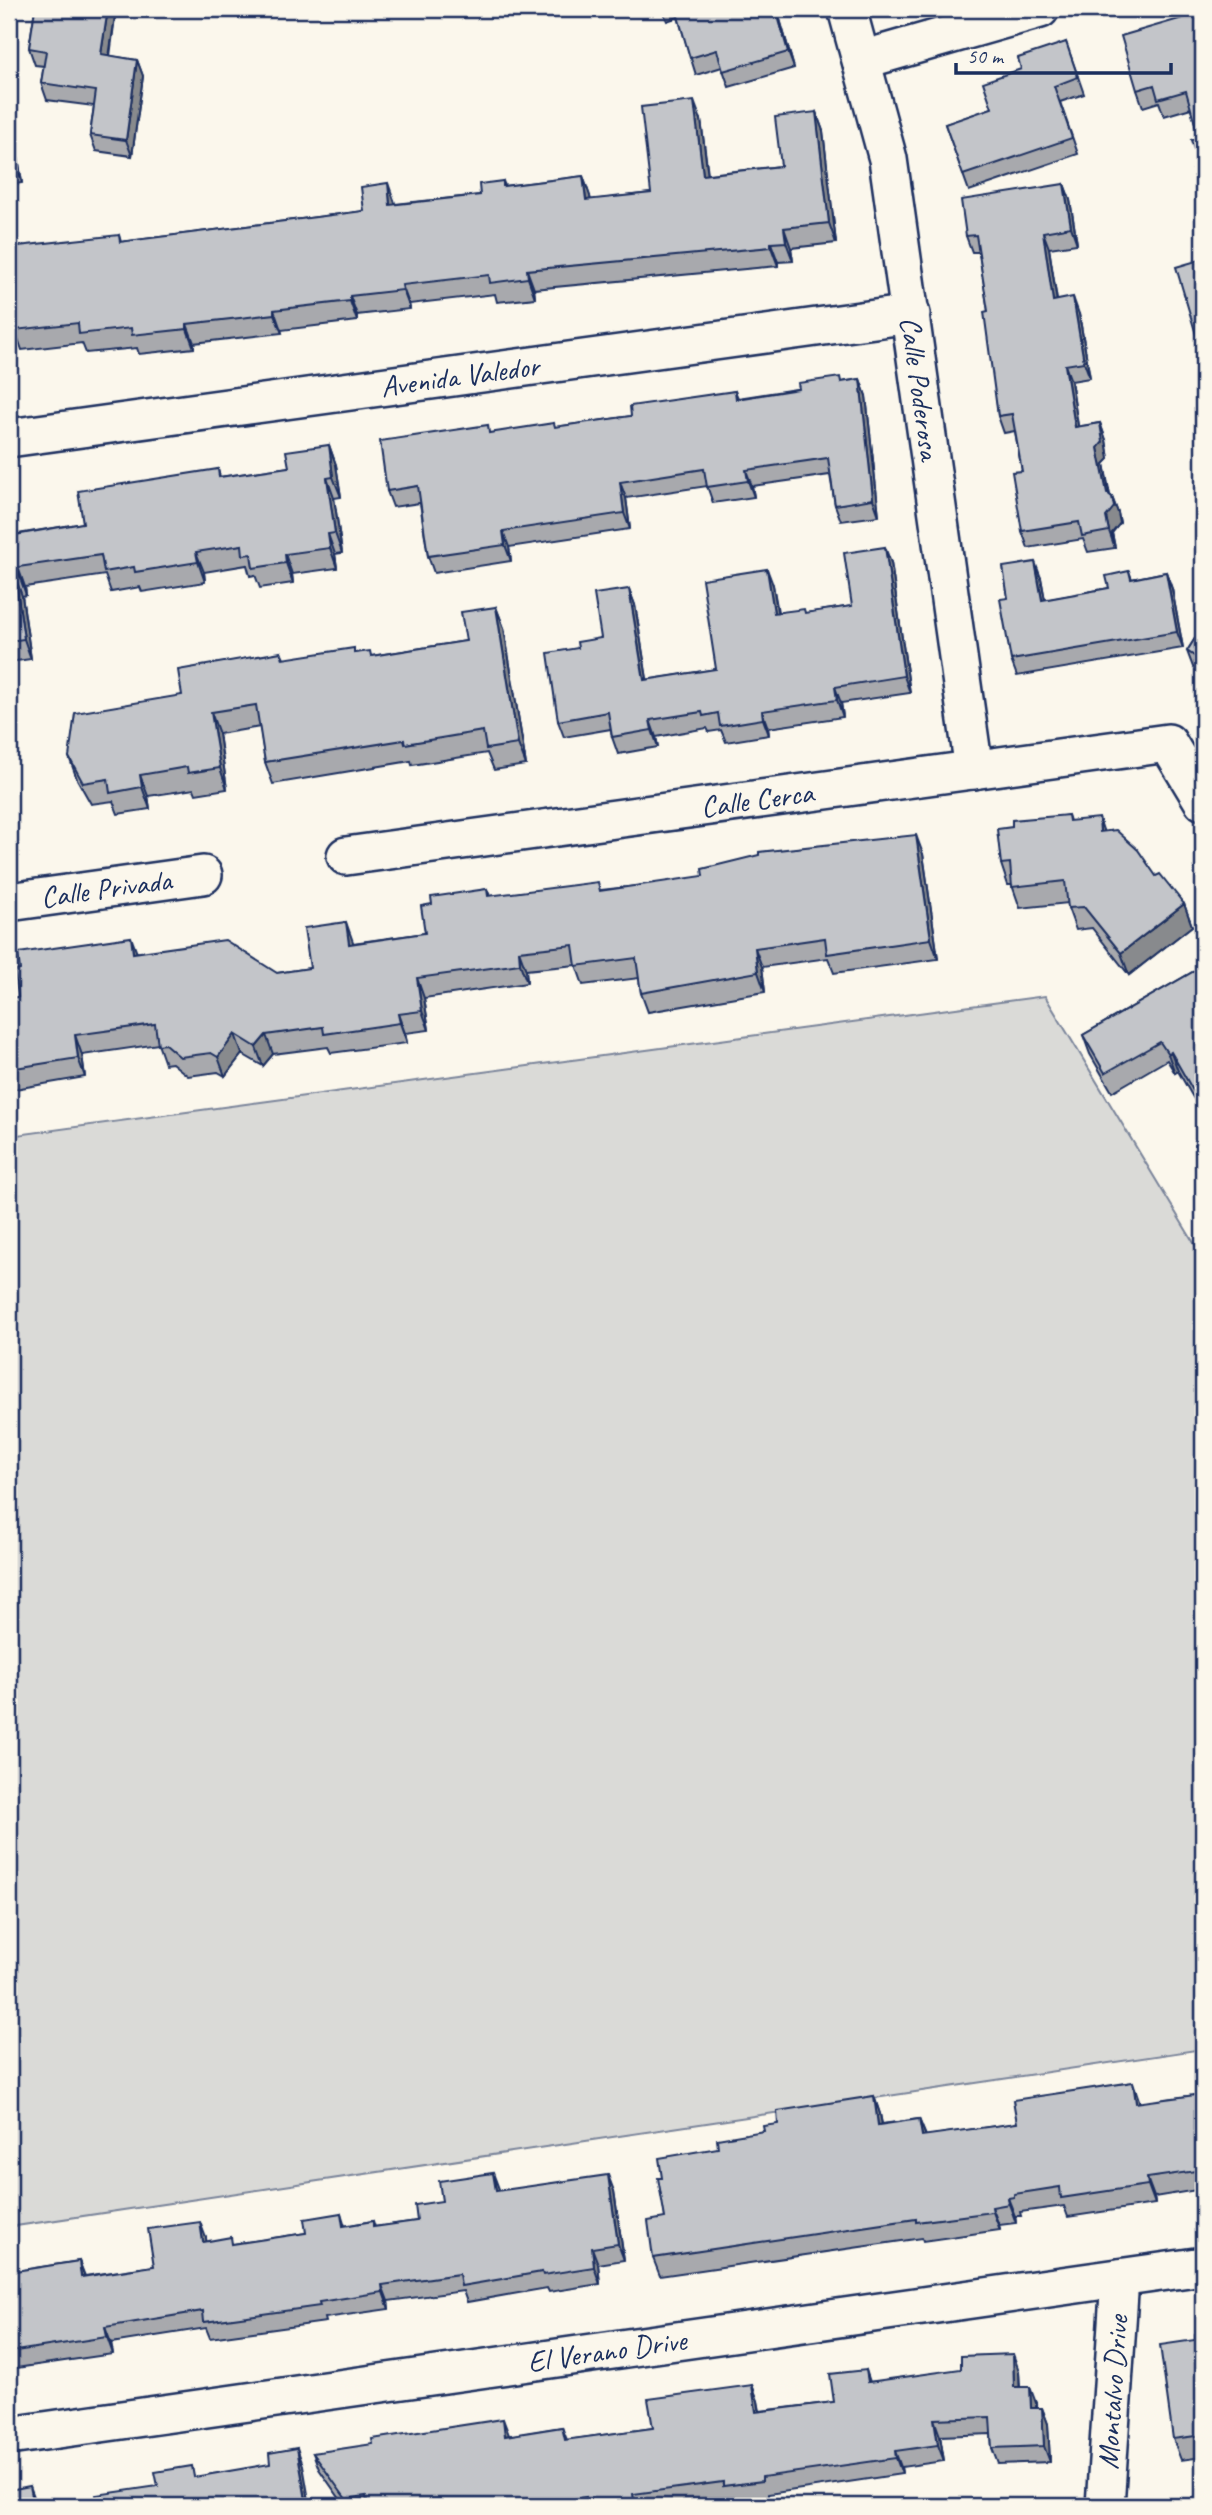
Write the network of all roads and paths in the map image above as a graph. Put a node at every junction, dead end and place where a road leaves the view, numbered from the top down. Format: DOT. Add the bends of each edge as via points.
graph roads {
  1 [pos="847,9"];
  2 [pos="1040,9"];
  3 [pos="862,60"];
  4 [pos="911,314"];
  5 [pos="9,438"];
  6 [pos="974,770"];
  7 [pos="1203,801"];
  8 [pos="346,856"];
  9 [pos="203,876"];
  10 [pos="9,902"];
  11 [pos="1203,2266"];
  12 [pos="1120,2278"];
  13 [pos="9,2436"];
  14 [pos="1105,2506"];
  1 -- 3 [label="street, Calle Poderosa"];
  2 -- 3 [label="street"];
  3 -- 4 [label="street, Calle Poderosa" via="888,159"];
  4 -- 5 [label="street, Avenida Valedor"];
  4 -- 6 [label="street, Calle Poderosa"];
  6 -- 7 [label="street, Calle Cerca" via="1168,743"];
  6 -- 8 [label="street, Calle Cerca"];
  9 -- 10 [label="street, Calle Privada"];
  11 -- 12 [label="street, El Verano Drive"];
  12 -- 13 [label="street, El Verano Drive"];
  12 -- 14 [label="street, Montalvo Drive"];
}
